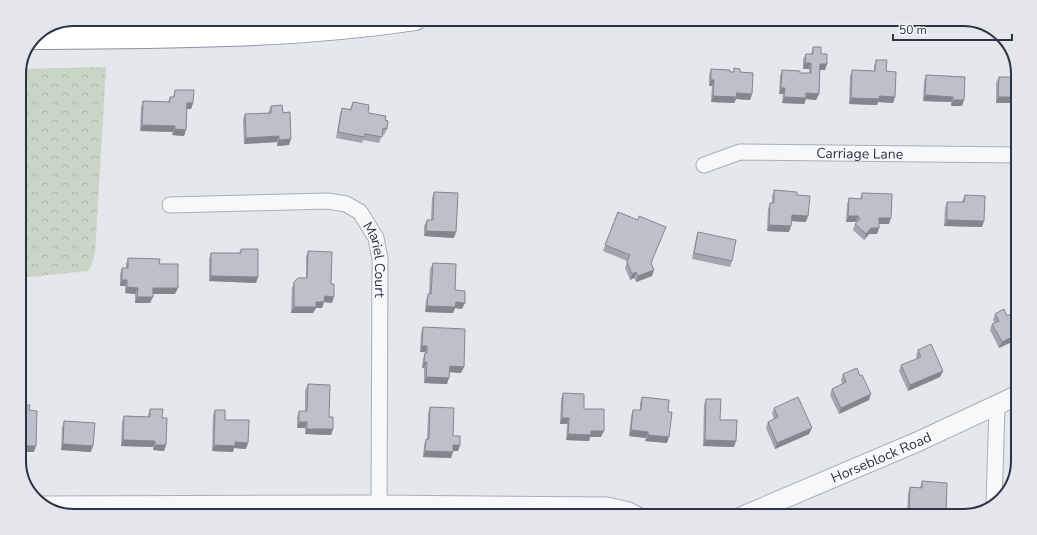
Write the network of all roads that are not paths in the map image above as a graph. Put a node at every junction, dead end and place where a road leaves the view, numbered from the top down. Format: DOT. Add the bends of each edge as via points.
graph roads {
  1 [pos="355,26"];
  2 [pos="42,38"];
  3 [pos="1011,155"];
  4 [pos="704,165"];
  5 [pos="170,205"];
  6 [pos="1011,399"];
  7 [pos="997,406"];
  8 [pos="994,497"];
  9 [pos="379,503"];
  10 [pos="53,504"];
  11 [pos="624,509"];
  12 [pos="759,509"];
  1 -- 2 [label="highway" via="229,36"];
  3 -- 4 [label="street, Carriage Lane" via="740,152"];
  5 -- 9 [label="street, Mariel Court" via="328,200 346,204 360,212 376,238 380,259"];
  6 -- 7 [label="street, Horseblock Road"];
  7 -- 8 [label="street"];
  7 -- 12 [label="street, Horseblock Road"];
  9 -- 10 [label="street"];
  9 -- 11 [label="street" via="607,506"];
}
